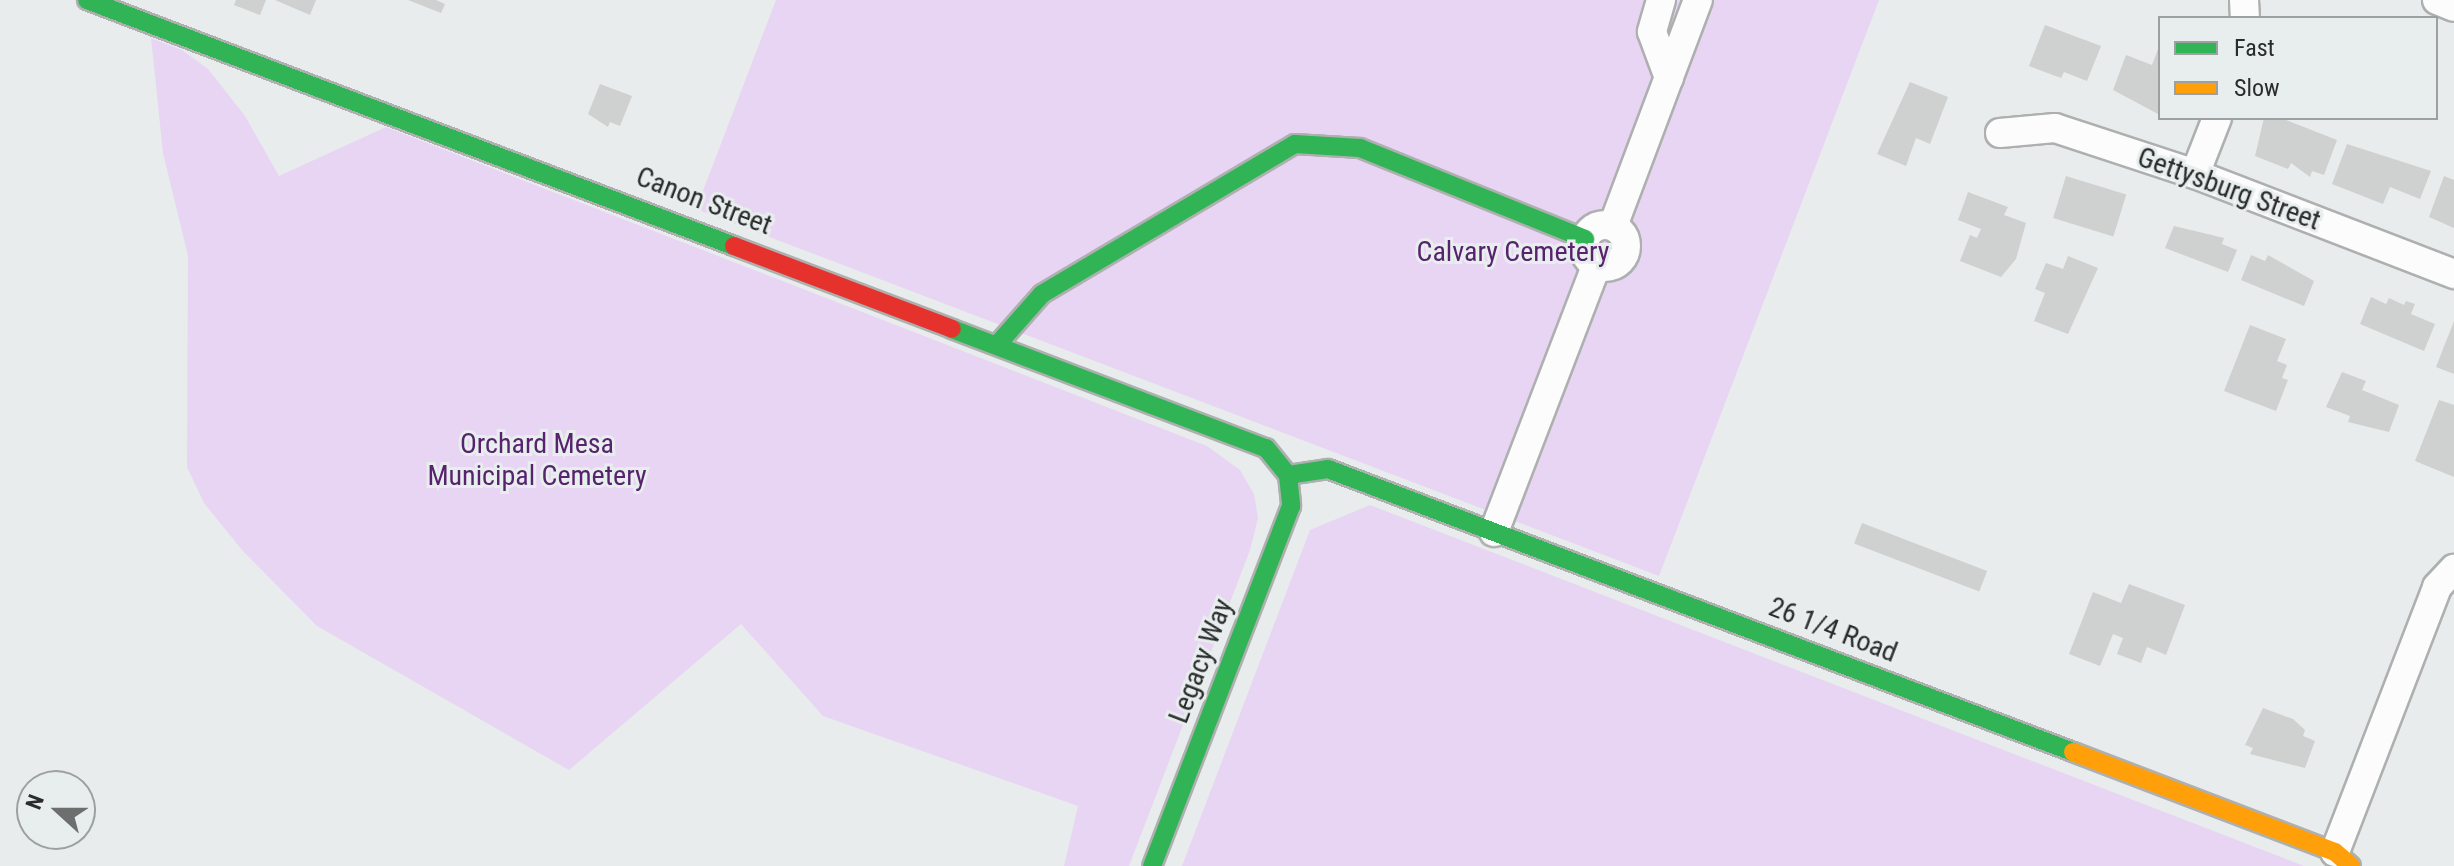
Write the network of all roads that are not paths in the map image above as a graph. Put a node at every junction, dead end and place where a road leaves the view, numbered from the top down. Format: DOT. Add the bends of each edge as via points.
graph roads {
  1 [pos="87,0"];
  2 [pos="1661,0"];
  3 [pos="1698,0"];
  4 [pos="2437,0"];
  5 [pos="2454,7"];
  6 [pos="1669,78"];
  7 [pos="2216,120"];
  8 [pos="2000,133"];
  9 [pos="2195,174"];
  10 [pos="1613,226"];
  11 [pos="1585,239"];
  12 [pos="1596,266"];
  13 [pos="2454,274"];
  14 [pos="997,345"];
  15 [pos="1288,475"];
  16 [pos="1494,532"];
  17 [pos="2454,569"];
  18 [pos="2343,859"];
  19 [pos="1152,866"];
  1 -- 14 [label="street, Canon Street"];
  2 -- 6 [label="street" via="1652,32"];
  3 -- 6 [label="street"];
  4 -- 5 [label="street"];
  6 -- 10 [label="street"];
  7 -- 9 [label="street"];
  8 -- 9 [label="street, Gettysburg Street" via="2055,128"];
  9 -- 13 [label="street, Gettysburg Street"];
  10 -- 11 [label="street" via="1591,230"];
  10 -- 12 [label="street" via="1626,243 1625,255 1607,268"];
  11 -- 12 [label="street" via="1584,250"];
  11 -- 14 [label="street" via="1360,148 1295,144 1042,294"];
  12 -- 16 [label="street"];
  14 -- 15 [label="street, Canon Street" via="1266,448"];
  15 -- 16 [label="street, 26 1/4 Road" via="1328,469"];
  15 -- 19 [label="street, Legacy Way" via="1291,506"];
  16 -- 18 [label="street, 26 1/4 Road"];
  17 -- 18 [label="street" via="2437,587"];
}
